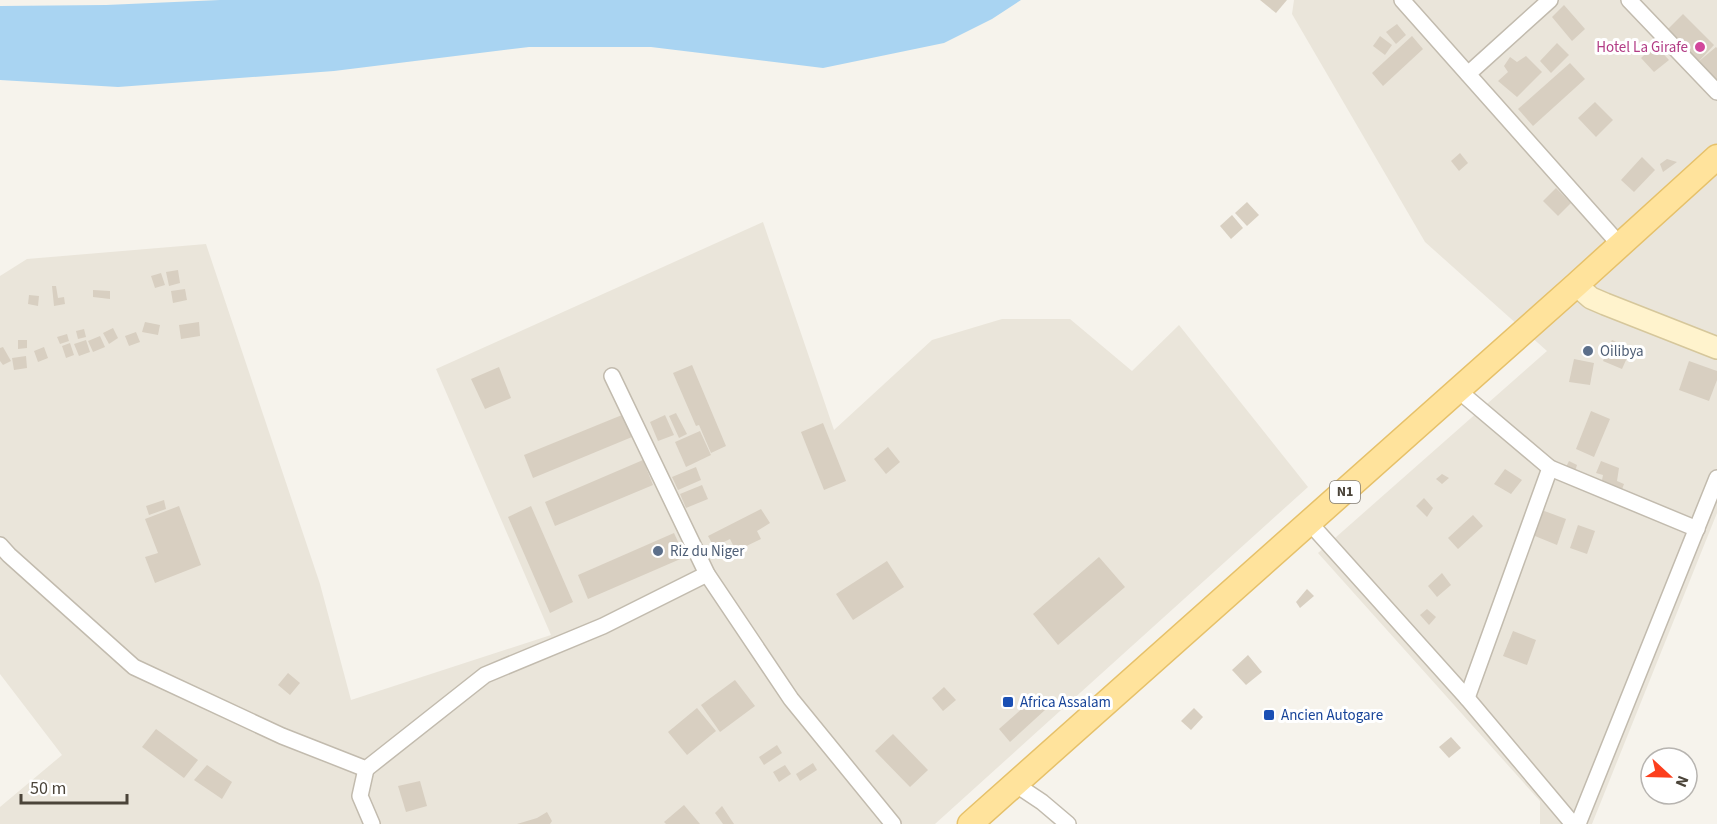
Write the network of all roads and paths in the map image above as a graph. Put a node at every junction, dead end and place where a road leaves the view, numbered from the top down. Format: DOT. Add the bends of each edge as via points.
graph roads {
  1 [pos="1402,0"];
  2 [pos="1550,0"];
  3 [pos="1629,0"];
  4 [pos="1468,74"];
  5 [pos="1717,92"];
  6 [pos="1717,157"];
  7 [pos="1717,171"];
  8 [pos="1620,245"];
  9 [pos="1581,289"];
  10 [pos="1717,348"];
  11 [pos="612,376"];
  12 [pos="1466,398"];
  13 [pos="1550,468"];
  14 [pos="1717,478"];
  15 [pos="1697,529"];
  16 [pos="1317,531"];
  17 [pos="0,545"];
  18 [pos="707,574"];
  19 [pos="1467,698"];
  20 [pos="366,769"];
  21 [pos="1021,786"];
  22 [pos="372,824"];
  23 [pos="893,824"];
  24 [pos="970,824"];
  25 [pos="986,824"];
  26 [pos="1068,824"];
  27 [pos="1573,824"];
  28 [pos="1578,824"];
  1 -- 4 [label="street"];
  2 -- 4 [label="street"];
  3 -- 5 [label="street"];
  4 -- 8 [label="street"];
  6 -- 8 [label="main road, N1"];
  7 -- 9 [label="main road, N1"];
  8 -- 9 [label="main road, N1"];
  9 -- 10 [label="street" via="1605,304"];
  9 -- 12 [label="main road, N1"];
  9 -- 21 [label="main road, N1"];
  11 -- 18 [label="street"];
  12 -- 13 [label="street"];
  12 -- 16 [label="main road, N1"];
  13 -- 15 [label="street"];
  13 -- 19 [label="street"];
  14 -- 15 [label="street"];
  15 -- 28 [label="street"];
  16 -- 19 [label="street"];
  16 -- 21 [label="main road, N1"];
  17 -- 20 [label="street" via="134,667"];
  18 -- 20 [label="street" via="603,626 485,675"];
  18 -- 23 [label="street" via="791,699"];
  19 -- 27 [label="street"];
  20 -- 22 [label="street" via="360,796"];
  21 -- 24 [label="main road, N1"];
  21 -- 25 [label="main road, N1"];
  21 -- 26 [label="street"];
}
